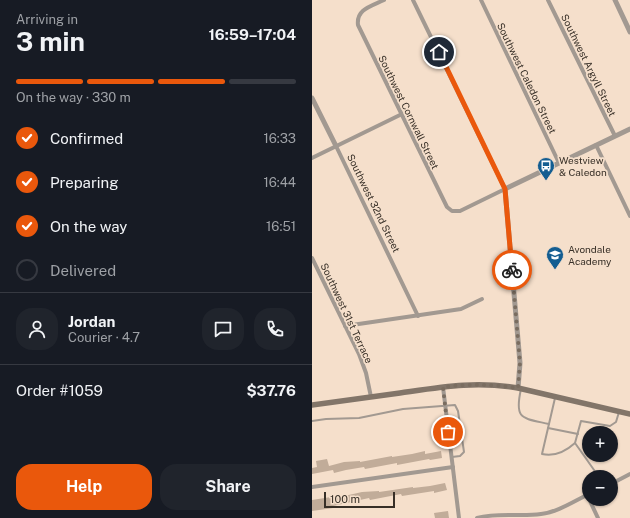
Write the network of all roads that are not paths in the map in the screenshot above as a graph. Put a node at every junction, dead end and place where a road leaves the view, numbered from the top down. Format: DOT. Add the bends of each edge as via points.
graph roads {
  1 [pos="384,0"];
  2 [pos="414,0"];
  3 [pos="481,0"];
  4 [pos="548,0"];
  5 [pos="615,0"];
  6 [pos="630,32"];
  7 [pos="312,98"];
  8 [pos="402,114"];
  9 [pos="630,129"];
  10 [pos="615,136"];
  11 [pos="596,145"];
  12 [pos="336,146"];
  13 [pos="312,158"];
  14 [pos="559,163"];
  15 [pos="505,189"];
  16 [pos="630,216"];
  17 [pos="312,258"];
  18 [pos="482,299"];
  19 [pos="418,316"];
  20 [pos="345,326"];
  21 [pos="443,387"];
  22 [pos="520,389"];
  23 [pos="371,397"];
  24 [pos="555,397"];
  25 [pos="312,405"];
  26 [pos="445,406"];
  27 [pos="619,412"];
  28 [pos="630,414"];
  29 [pos="312,421"];
  30 [pos="549,424"];
  31 [pos="548,428"];
  32 [pos="578,434"];
  33 [pos="575,443"];
  34 [pos="452,457"];
  35 [pos="453,467"];
  36 [pos="594,470"];
  37 [pos="630,474"];
  38 [pos="618,480"];
  39 [pos="312,487"];
  40 [pos="582,500"];
  41 [pos="593,506"];
  42 [pos="529,516"];
  43 [pos="459,518"];
  44 [pos="477,518"];
  45 [pos="598,518"];
  1 -- 8 [label="street, Southwest Cornwall Street" via="365,9 358,16 358,25"];
  2 -- 15 [label="street"];
  3 -- 14 [label="street, Southwest Caledon Street"];
  4 -- 10 [label="street, Southwest Argyll Street"];
  5 -- 6 [label="street"];
  7 -- 12 [label="street, Southwest 32nd Street"];
  8 -- 12 [label="street"];
  8 -- 15 [label="street, Southwest Cornwall Street" via="447,207 453,212"];
  9 -- 10 [label="street"];
  10 -- 11 [label="street"];
  11 -- 14 [label="street"];
  11 -- 16 [label="street"];
  12 -- 13 [label="street"];
  12 -- 19 [label="street, Southwest 32nd Street"];
  14 -- 15 [label="street"];
  15 -- 22 [label="street"];
  17 -- 20 [label="street, Southwest 31st Terrace"];
  18 -- 19 [label="street" via="461,310"];
  19 -- 20 [label="street"];
  20 -- 23 [label="street, Southwest 31st Terrace" via="364,365"];
  21 -- 22 [label="main road" via="476,384"];
  21 -- 23 [label="main road"];
  21 -- 26 [label="street"];
  22 -- 24 [label="main road"];
  22 -- 30 [label="lane" via="518,405 521,416"];
  23 -- 25 [label="main road"];
  24 -- 27 [label="main road"];
  24 -- 30 [label="lane"];
  26 -- 29 [label="lane" via="403,409 359,418"];
  26 -- 34 [label="street"];
  26 -- 34 [label="lane" via="455,405 458,411 464,452 460,456"];
  27 -- 28 [label="main road"];
  27 -- 32 [label="lane" via="616,422 610,426 581,421"];
  30 -- 31 [label="lane"];
  31 -- 32 [label="lane"];
  31 -- 33 [label="lane" via="542,454 563,452"];
  32 -- 33 [label="lane"];
  33 -- 36 [label="lane"];
  34 -- 35 [label="street"];
  35 -- 39 [label="street"];
  35 -- 43 [label="street"];
  37 -- 38 [label="street"];
  40 -- 42 [label="street" via="551,512"];
  41 -- 45 [label="street"];
  42 -- 44 [label="street" via="495,514"];
}
